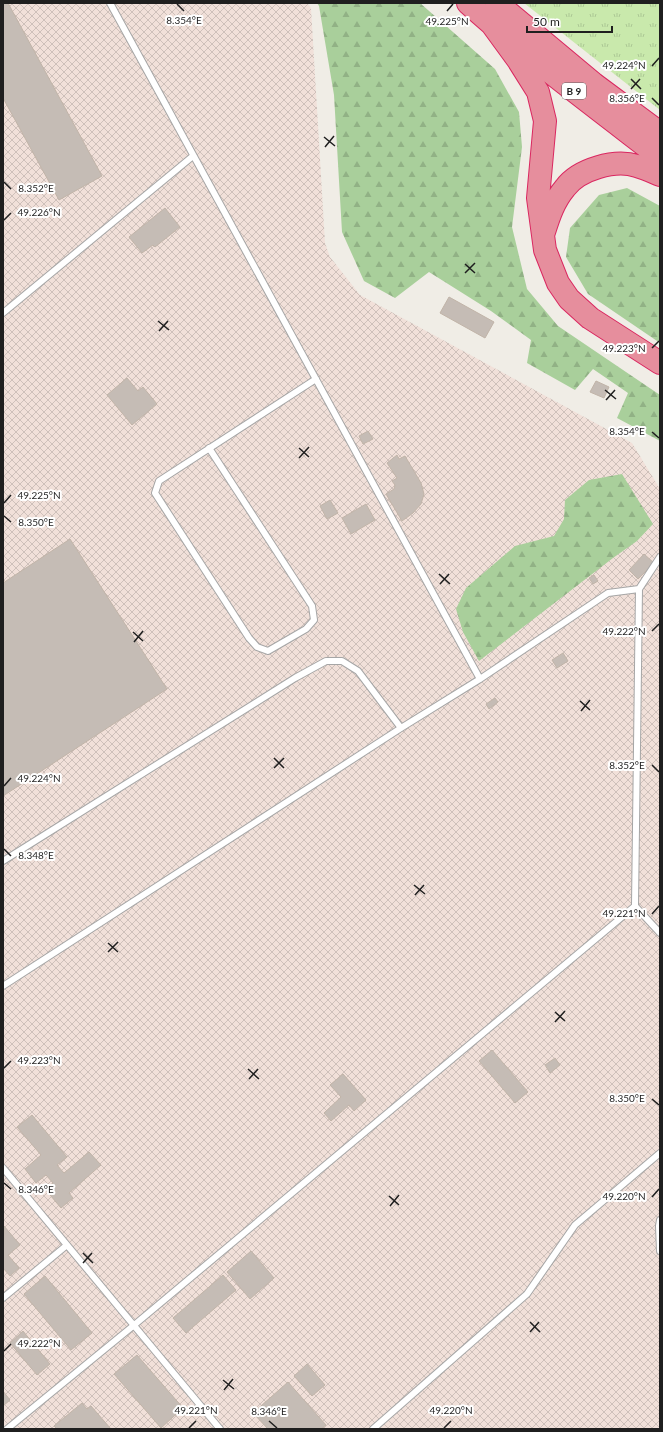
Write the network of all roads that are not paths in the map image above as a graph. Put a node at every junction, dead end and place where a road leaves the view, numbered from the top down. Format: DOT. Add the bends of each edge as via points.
graph roads {
  1 [pos="110,3"];
  2 [pos="468,3"];
  3 [pos="494,13"];
  4 [pos="660,133"];
  5 [pos="193,156"];
  6 [pos="660,157"];
  7 [pos="660,176"];
  8 [pos="543,233"];
  9 [pos="3,313"];
  10 [pos="660,363"];
  11 [pos="316,379"];
  12 [pos="209,448"];
  13 [pos="660,557"];
  14 [pos="639,588"];
  15 [pos="480,679"];
  16 [pos="401,728"];
  17 [pos="3,861"];
  18 [pos="635,906"];
  19 [pos="660,933"];
  20 [pos="3,986"];
  21 [pos="660,1153"];
  22 [pos="3,1168"];
  23 [pos="660,1220"];
  24 [pos="67,1245"];
  25 [pos="660,1251"];
  26 [pos="3,1298"];
  27 [pos="133,1326"];
  28 [pos="7,1429"];
  29 [pos="220,1429"];
  30 [pos="372,1429"];
  1 -- 5 [label="lane"];
  2 -- 3 [label="highway, B 9"];
  3 -- 4 [label="highway, B 9"];
  3 -- 6 [label="highway, B 9" via="580,96"];
  3 -- 8 [label="highway" via="538,92 545,121 538,198"];
  5 -- 9 [label="lane"];
  5 -- 11 [label="lane"];
  7 -- 8 [label="highway" via="637,166 617,164 600,166 580,175 566,186 555,202"];
  8 -- 10 [label="highway" via="545,250 555,276 569,300 590,318"];
  11 -- 12 [label="lane"];
  11 -- 15 [label="lane"];
  12 -- 12 [label="lane" via="159,481 155,493 249,638 257,648 268,651 306,629 314,620 312,606"];
  13 -- 14 [label="lane"];
  14 -- 15 [label="lane" via="608,593"];
  14 -- 18 [label="lane"];
  15 -- 16 [label="lane"];
  16 -- 17 [label="lane" via="358,671 342,661 326,661"];
  16 -- 20 [label="lane"];
  18 -- 19 [label="lane"];
  18 -- 27 [label="lane"];
  21 -- 30 [label="lane" via="575,1225 527,1294"];
  22 -- 24 [label="lane"];
  23 -- 25 [label="lane"];
  24 -- 26 [label="lane"];
  24 -- 27 [label="lane"];
  27 -- 28 [label="lane"];
  27 -- 29 [label="lane"];
}
